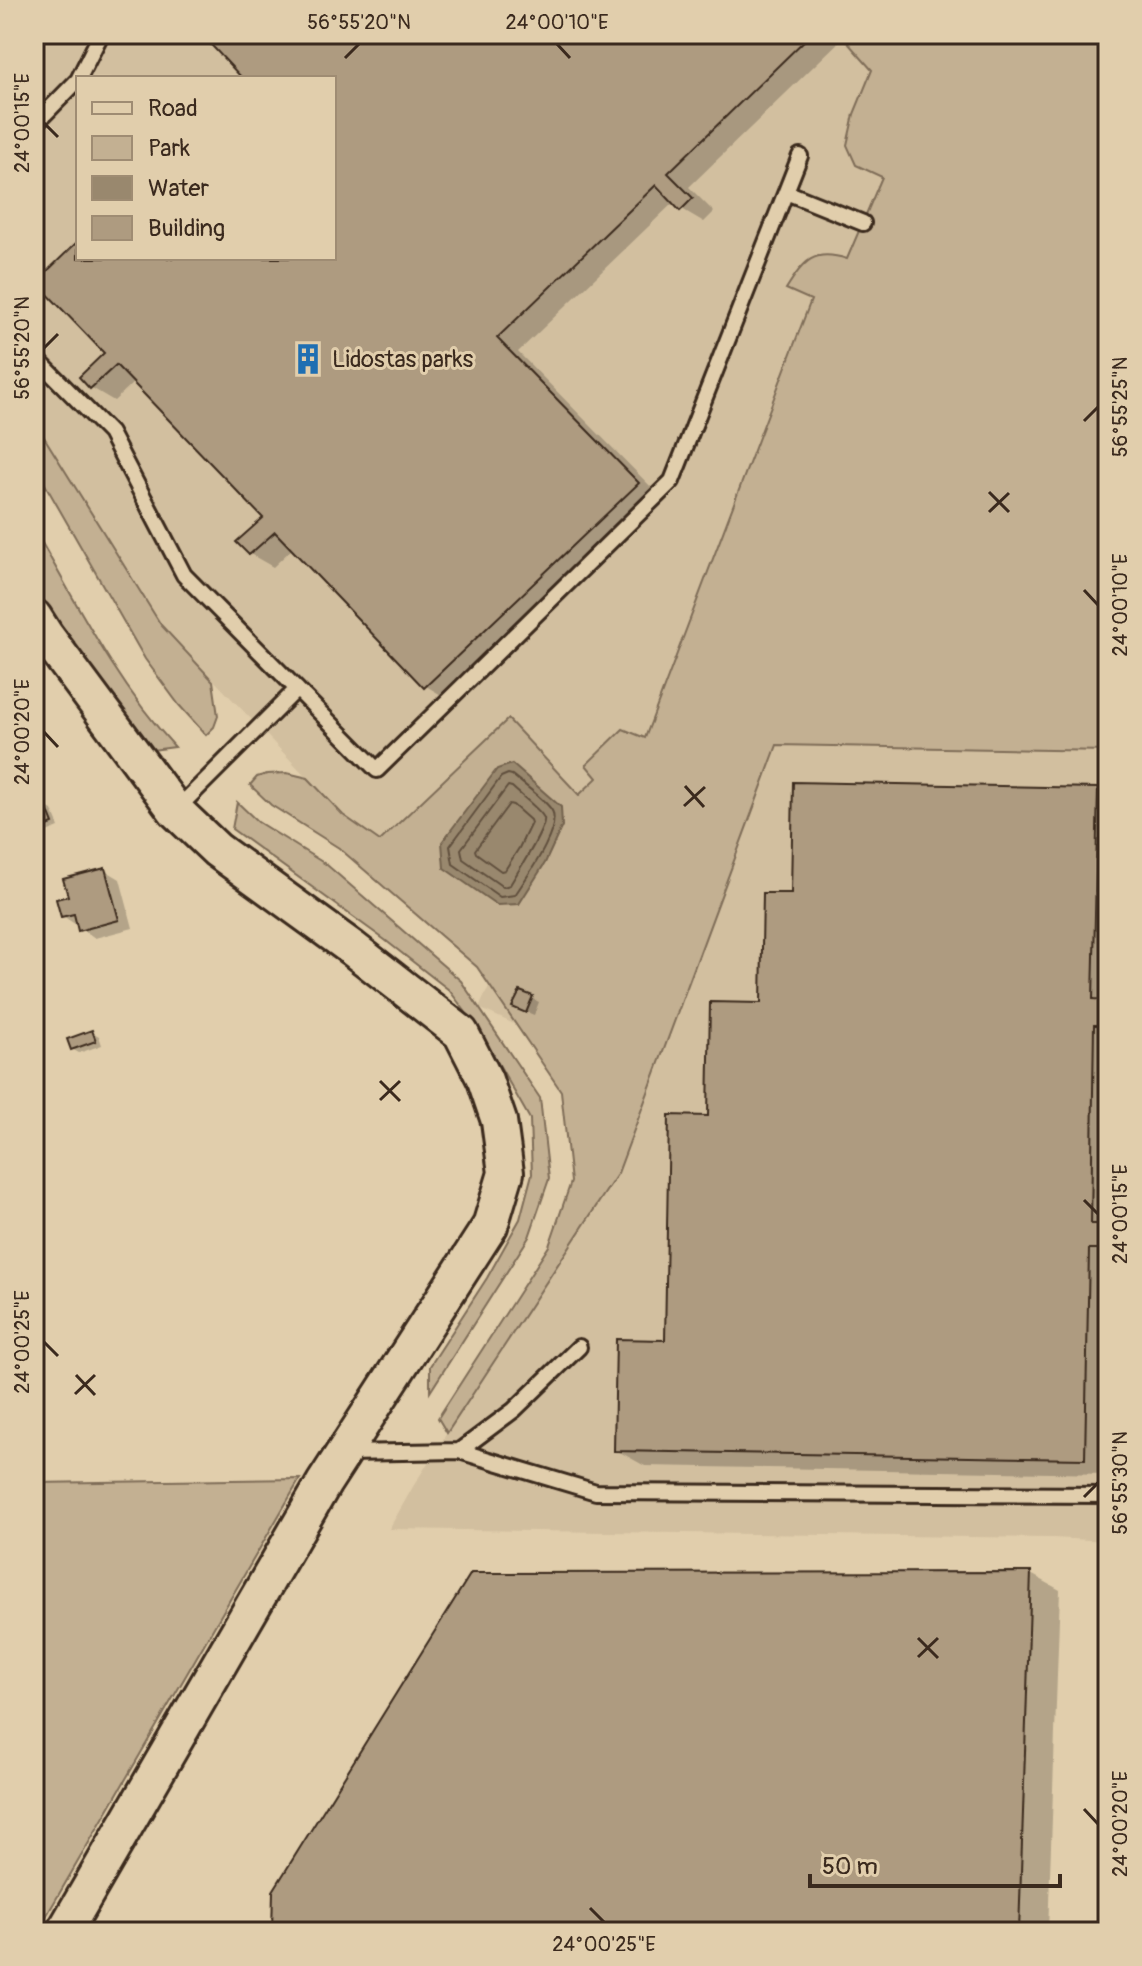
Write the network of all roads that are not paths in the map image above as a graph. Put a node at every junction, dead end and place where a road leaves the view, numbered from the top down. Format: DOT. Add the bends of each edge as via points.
graph roads {
  1 [pos="101,34"];
  2 [pos="80,76"];
  3 [pos="76,82"];
  4 [pos="34,125"];
  5 [pos="800,156"];
  6 [pos="786,192"];
  7 [pos="863,223"];
  8 [pos="34,356"];
  9 [pos="34,617"];
  10 [pos="297,689"];
  11 [pos="176,811"];
  12 [pos="579,1347"];
  13 [pos="459,1451"];
  14 [pos="345,1453"];
  15 [pos="1108,1495"];
  16 [pos="64,1932"];
  1 -- 2 [label="lane"];
  3 -- 4 [label="lane"];
  5 -- 6 [label="lane"];
  6 -- 7 [label="lane"];
  6 -- 10 [label="lane" via="672,481 377,770"];
  8 -- 10 [label="lane" via="110,433 184,575"];
  9 -- 11 [label="street"];
  10 -- 11 [label="lane"];
  11 -- 14 [label="street" via="217,850 461,1033 499,1121 506,1173 490,1226"];
  12 -- 13 [label="lane" via="514,1410"];
  13 -- 14 [label="lane"];
  13 -- 15 [label="lane" via="596,1492"];
  14 -- 16 [label="street"];
}
